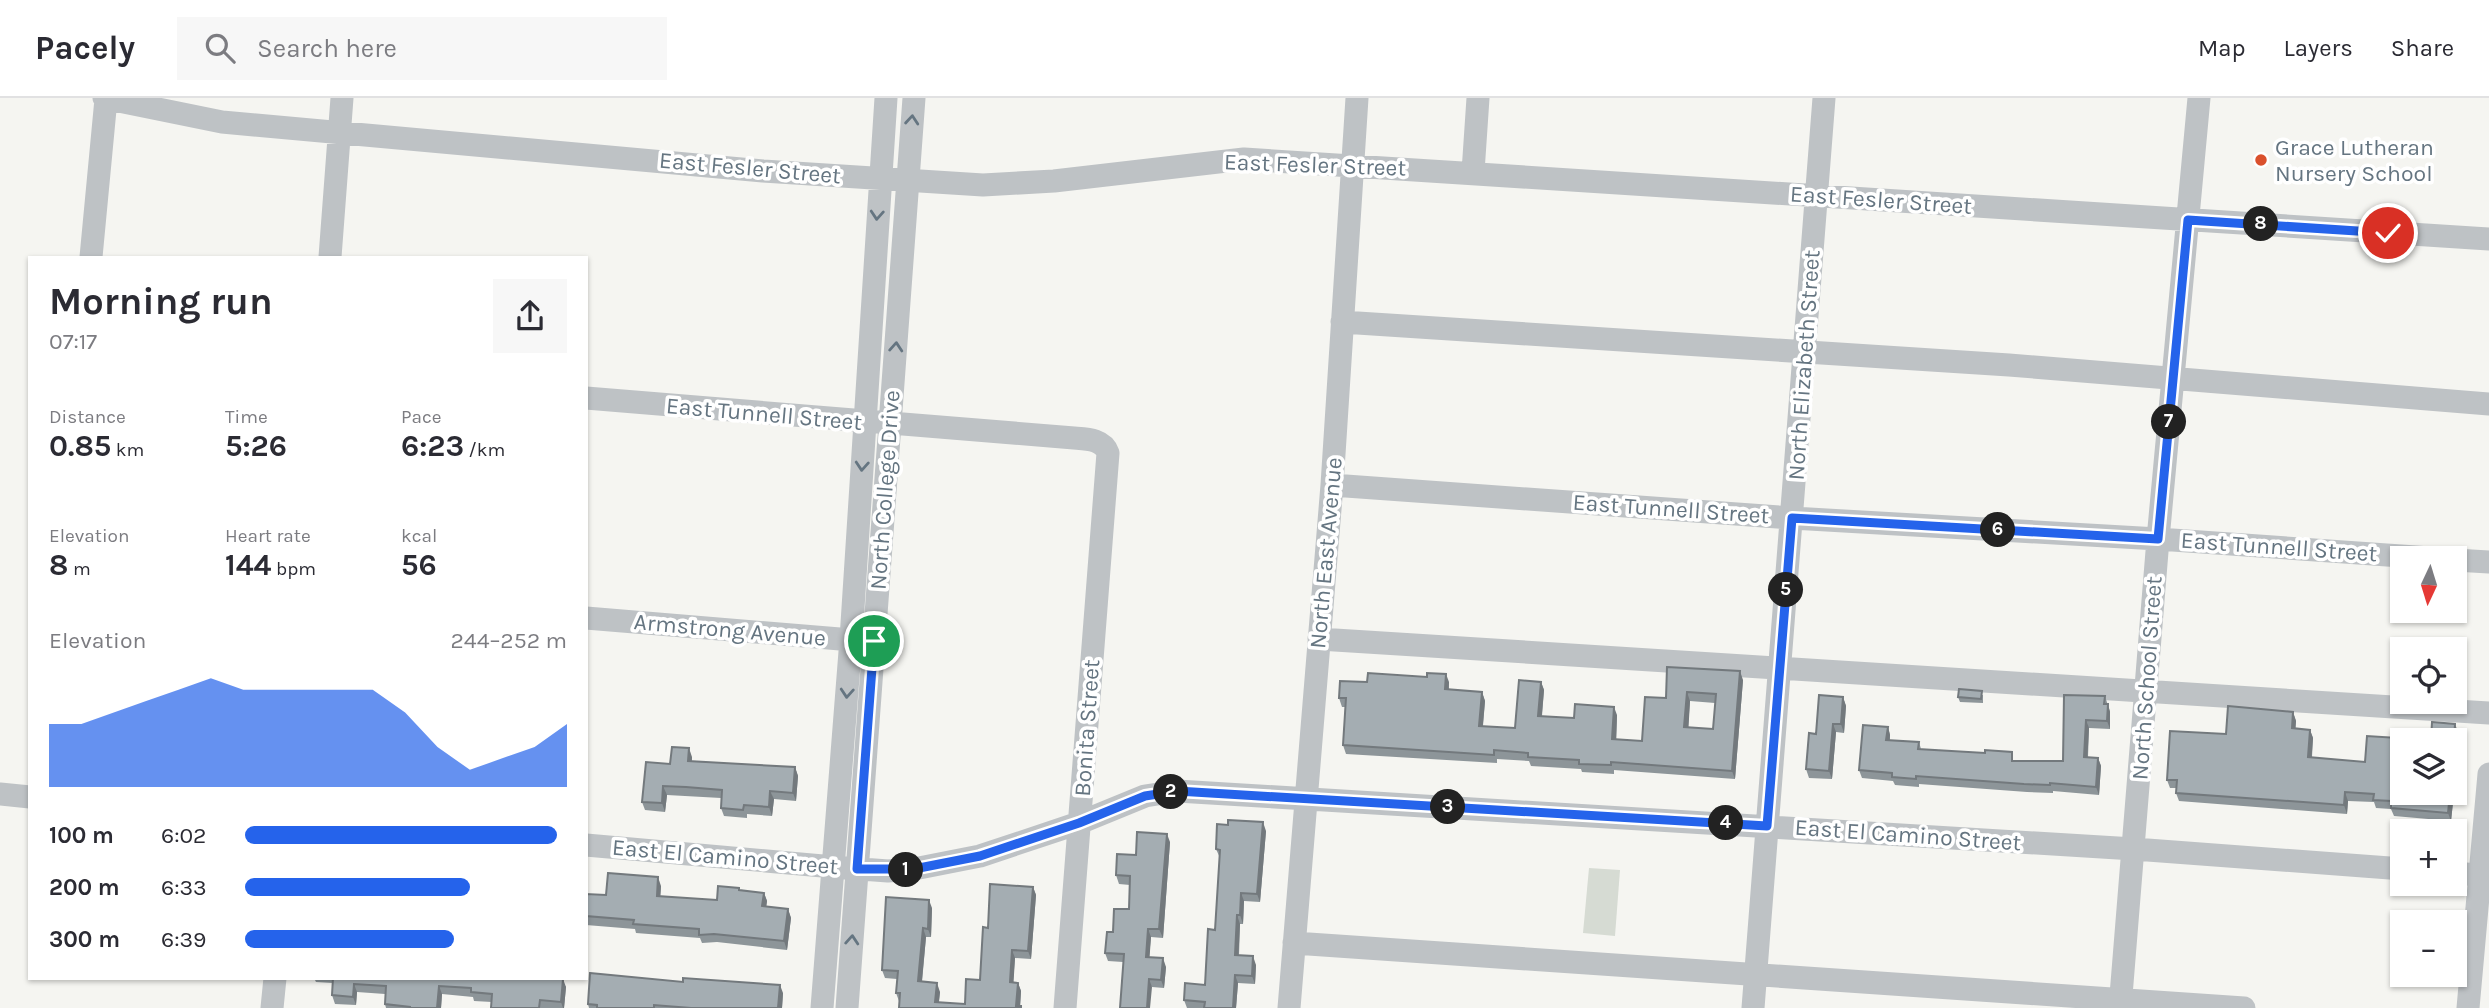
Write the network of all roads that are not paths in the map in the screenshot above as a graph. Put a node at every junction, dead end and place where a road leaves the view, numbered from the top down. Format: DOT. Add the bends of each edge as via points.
graph roads {
  1 [pos="105,98"];
  2 [pos="342,98"];
  3 [pos="886,98"];
  4 [pos="914,98"];
  5 [pos="1357,98"];
  6 [pos="1478,98"];
  7 [pos="1825,98"];
  8 [pos="2199,98"];
  9 [pos="340,131"];
  10 [pos="1352,164"];
  11 [pos="1473,172"];
  12 [pos="880,179"];
  13 [pos="907,181"];
  14 [pos="1818,196"];
  15 [pos="2188,220"];
  16 [pos="2489,239"];
  17 [pos="90,256"];
  18 [pos="330,256"];
  19 [pos="1342,322"];
  20 [pos="1805,353"];
  21 [pos="2173,377"];
  22 [pos="588,398"];
  23 [pos="2489,404"];
  24 [pos="864,422"];
  25 [pos="890,425"];
  26 [pos="1106,448"];
  27 [pos="1332,485"];
  28 [pos="1792,518"];
  29 [pos="2158,539"];
  30 [pos="2390,555"];
  31 [pos="2468,561"];
  32 [pos="2489,562"];
  33 [pos="588,618"];
  34 [pos="851,639"];
  35 [pos="1319,639"];
  36 [pos="874,641"];
  37 [pos="1780,670"];
  38 [pos="2147,691"];
  39 [pos="2489,713"];
  40 [pos="2489,774"];
  41 [pos="0,794"];
  42 [pos="28,797"];
  43 [pos="1306,799"];
  44 [pos="1079,823"];
  45 [pos="1767,826"];
  46 [pos="588,845"];
  47 [pos="2134,849"];
  48 [pos="845,868"];
  49 [pos="2390,868"];
  50 [pos="2467,874"];
  51 [pos="2485,876"];
  52 [pos="1294,943"];
  53 [pos="1755,975"];
  54 [pos="275,980"];
  55 [pos="2121,1004"];
  56 [pos="272,1008"];
  57 [pos="822,1008"];
  58 [pos="847,1008"];
  59 [pos="1065,1008"];
  60 [pos="1289,1008"];
  61 [pos="1753,1008"];
  62 [pos="2244,1008"];
  63 [pos="2468,1008"];
  1 -- 9 [label="street, East Fesler Street" via="222,122"];
  1 -- 17 [label="street"];
  2 -- 9 [label="street"];
  3 -- 12 [label="street, North College Drive"];
  13 -- 4 [label="street, North College Drive, one-way"];
  5 -- 10 [label="street, North East Avenue"];
  6 -- 11 [label="street"];
  7 -- 14 [label="street, North Elizabeth Street"];
  8 -- 15 [label="street, North School Street"];
  9 -- 12 [label="street, East Fesler Street"];
  9 -- 18 [label="street"];
  10 -- 11 [label="street, East Fesler Street"];
  10 -- 13 [label="street, East Fesler Street" via="1244,159 1054,181 983,185"];
  10 -- 19 [label="street, North East Avenue"];
  11 -- 14 [label="street, East Fesler Street"];
  12 -- 13 [label="street, East Fesler Street"];
  12 -- 24 [label="street, North College Drive, one-way"];
  25 -- 13 [label="street, North College Drive, one-way"];
  14 -- 15 [label="street, East Fesler Street"];
  14 -- 20 [label="street, North Elizabeth Street"];
  15 -- 16 [label="street, East Fesler Street"];
  15 -- 21 [label="street, North School Street"];
  19 -- 20 [label="street"];
  19 -- 27 [label="street, North East Avenue"];
  20 -- 21 [label="street"];
  20 -- 28 [label="street, North Elizabeth Street"];
  21 -- 23 [label="street"];
  21 -- 29 [label="street, North School Street"];
  22 -- 24 [label="street, East Tunnell Street"];
  24 -- 25 [label="street, East Tunnell Street"];
  24 -- 34 [label="street, North College Drive, one-way"];
  25 -- 26 [label="street, East Tunnell Street" via="1074,438"];
  25 -- 36 [label="street, North College Drive"];
  26 -- 44 [label="street, Bonita Street"];
  27 -- 28 [label="street, East Tunnell Street"];
  27 -- 35 [label="street, North East Avenue"];
  28 -- 29 [label="street, East Tunnell Street"];
  28 -- 37 [label="street, North Elizabeth Street"];
  29 -- 30 [label="street, East Tunnell Street"];
  29 -- 38 [label="street, North School Street"];
  31 -- 32 [label="street"];
  33 -- 34 [label="street, Armstrong Avenue"];
  34 -- 36 [label="street, Armstrong Avenue"];
  34 -- 48 [label="street, North College Drive, one-way"];
  35 -- 37 [label="street"];
  35 -- 43 [label="street, North East Avenue"];
  36 -- 48 [label="street, North College Drive"];
  37 -- 38 [label="street"];
  37 -- 45 [label="street, North Elizabeth Street"];
  38 -- 39 [label="street"];
  38 -- 47 [label="street, North School Street"];
  40 -- 51 [label="street"];
  41 -- 42 [label="street"];
  43 -- 44 [label="street, East El Camino Street" via="1177,791 1145,796"];
  43 -- 45 [label="street, East El Camino Street"];
  43 -- 52 [label="street, North East Avenue"];
  44 -- 48 [label="street, East El Camino Street" via="980,856 914,869"];
  44 -- 59 [label="street, Bonita Street"];
  45 -- 47 [label="street, East El Camino Street"];
  45 -- 53 [label="street, North Elizabeth Street"];
  46 -- 48 [label="street, East El Camino Street"];
  47 -- 49 [label="street, East El Camino Street"];
  47 -- 55 [label="street, North School Street"];
  48 -- 57 [label="street, North College Drive"];
  58 -- 48 [label="street, North College Drive, one-way"];
  50 -- 51 [label="street"];
  51 -- 63 [label="street"];
  52 -- 53 [label="street"];
  52 -- 60 [label="street, North East Avenue"];
  53 -- 55 [label="street"];
  53 -- 61 [label="street, North Elizabeth Street"];
  54 -- 56 [label="street"];
  55 -- 62 [label="street"];
}
